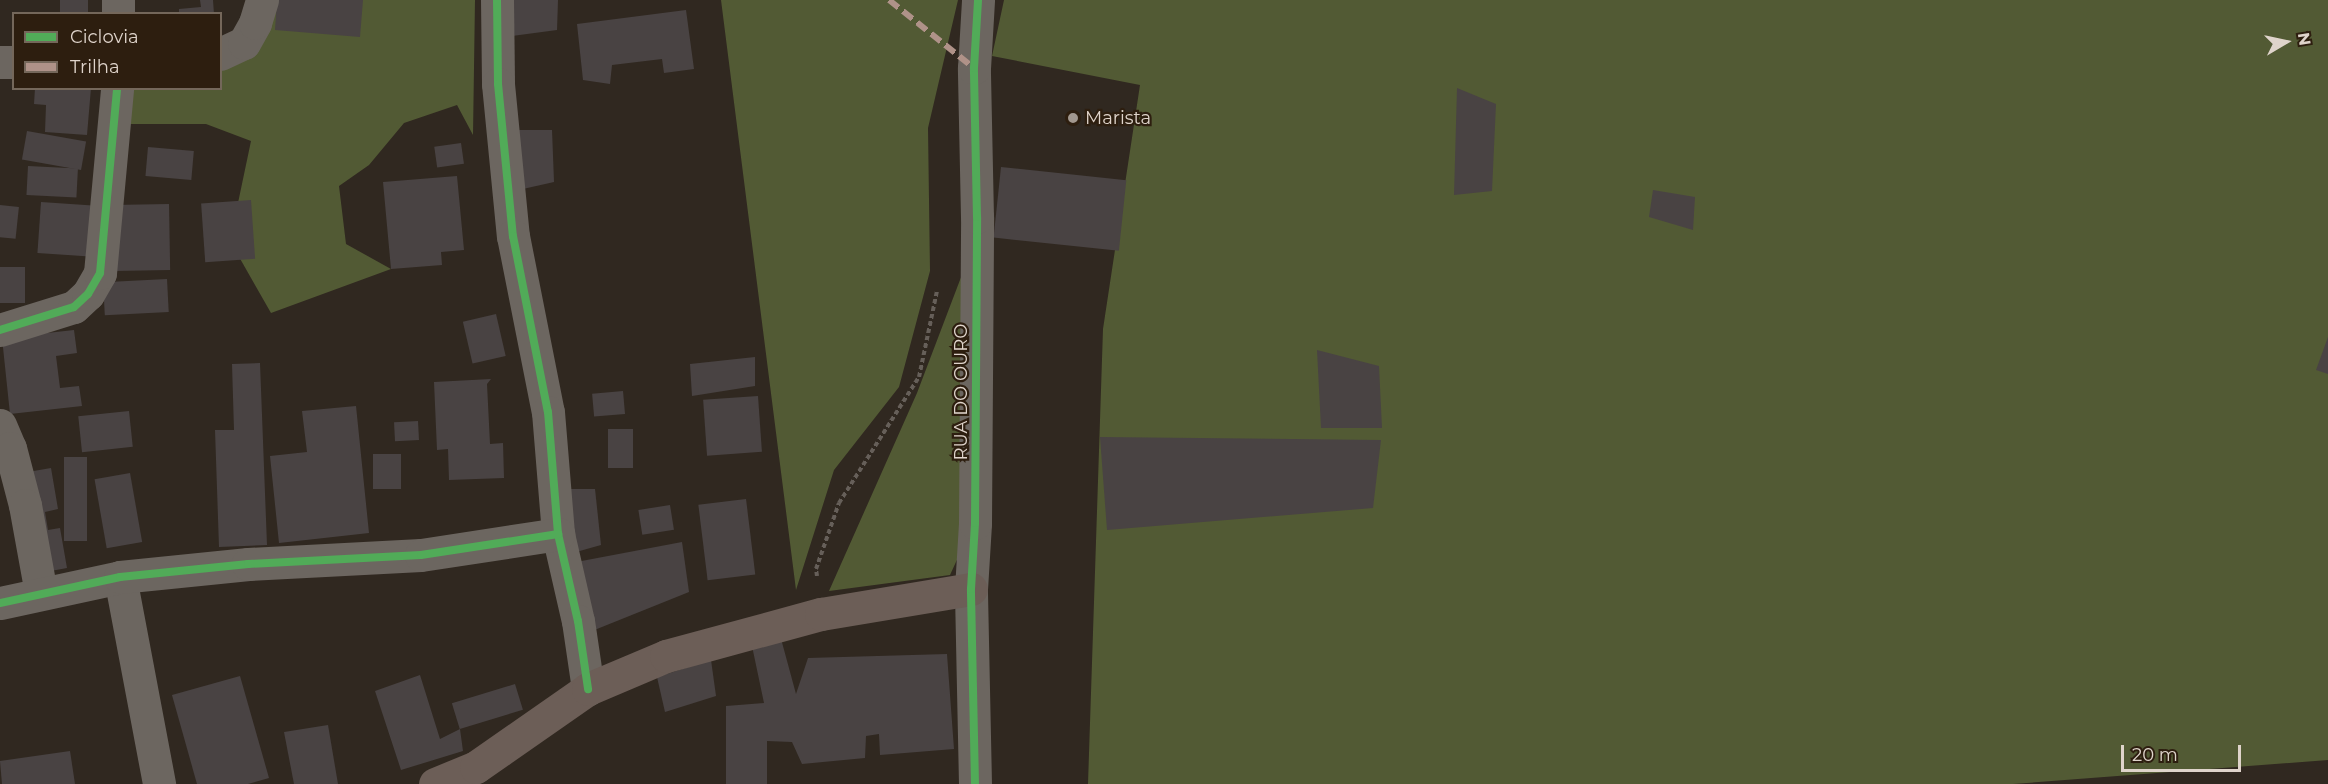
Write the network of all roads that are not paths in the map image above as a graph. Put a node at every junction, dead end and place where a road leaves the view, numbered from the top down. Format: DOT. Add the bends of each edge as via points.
graph roads {
  1 [pos="262,0"];
  2 [pos="497,0"];
  3 [pos="978,0"];
  4 [pos="222,53"];
  5 [pos="117,90"];
  6 [pos="0,330"];
  7 [pos="0,425"];
  8 [pos="558,534"];
  9 [pos="120,577"];
  10 [pos="971,590"];
  11 [pos="41,593"];
  12 [pos="0,603"];
  13 [pos="588,689"];
  14 [pos="159,784"];
  15 [pos="435,784"];
  16 [pos="975,784"];
  1 -- 4 [label="street" via="244,43"];
  2 -- 8 [label="street" via="498,84 513,236 548,412"];
  3 -- 10 [label="street, RUA DO OURO" via="974,68 975,523"];
  5 -- 6 [label="street" via="100,273 88,294 74,307"];
  7 -- 11 [label="street" via="25,505"];
  8 -- 9 [label="street" via="422,555 248,564"];
  8 -- 13 [label="street" via="578,621"];
  9 -- 11 [label="street"];
  9 -- 14 [label="street"];
  10 -- 13 [label="main road" via="821,614 666,656"];
  10 -- 16 [label="street, RUA DO OURO"];
  11 -- 12 [label="street"];
  13 -- 15 [label="main road" via="476,767"];
}
